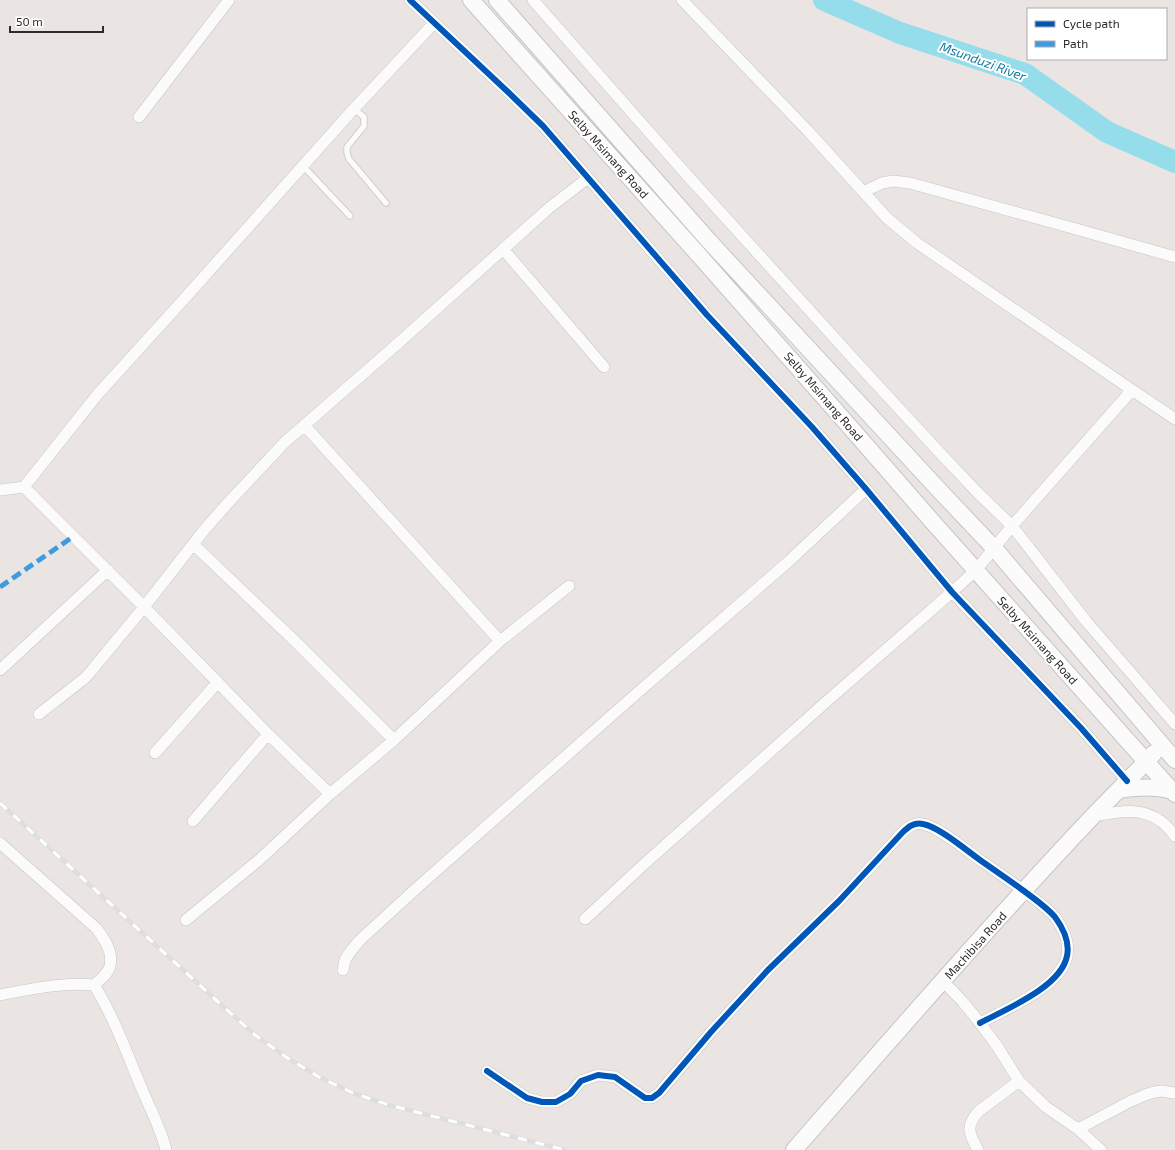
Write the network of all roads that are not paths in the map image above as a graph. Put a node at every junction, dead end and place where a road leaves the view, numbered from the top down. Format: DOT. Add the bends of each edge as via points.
graph roads {
  1 [pos="229,0"];
  2 [pos="410,0"];
  3 [pos="471,0"];
  4 [pos="497,0"];
  5 [pos="532,0"];
  6 [pos="682,0"];
  7 [pos="434,23"];
  8 [pos="354,109"];
  9 [pos="138,117"];
  10 [pos="303,166"];
  11 [pos="588,178"];
  12 [pos="863,192"];
  13 [pos="386,203"];
  14 [pos="350,216"];
  15 [pos="503,249"];
  16 [pos="1175,257"];
  17 [pos="604,367"];
  18 [pos="1132,390"];
  19 [pos="1175,419"];
  20 [pos="304,425"];
  21 [pos="24,486"];
  22 [pos="866,489"];
  23 [pos="0,490"];
  24 [pos="1012,526"];
  25 [pos="193,544"];
  26 [pos="994,548"];
  27 [pos="108,570"];
  28 [pos="976,570"];
  29 [pos="569,586"];
  30 [pos="952,592"];
  31 [pos="144,607"];
  32 [pos="500,641"];
  33 [pos="0,670"];
  34 [pos="218,682"];
  35 [pos="39,714"];
  36 [pos="1175,724"];
  37 [pos="268,734"];
  38 [pos="394,740"];
  39 [pos="1162,745"];
  40 [pos="155,753"];
  41 [pos="1175,760"];
  42 [pos="1146,762"];
  43 [pos="1122,785"];
  44 [pos="1174,792"];
  45 [pos="330,794"];
  46 [pos="1093,816"];
  47 [pos="193,821"];
  48 [pos="1175,836"];
  49 [pos="0,843"];
  50 [pos="1024,891"];
  51 [pos="585,919"];
  52 [pos="186,920"];
  53 [pos="344,970"];
  54 [pos="943,981"];
  55 [pos="94,986"];
  56 [pos="0,995"];
  57 [pos="980,1023"];
  58 [pos="487,1071"];
  59 [pos="1019,1081"];
  60 [pos="1174,1093"];
  61 [pos="1078,1129"];
  62 [pos="166,1150"];
  63 [pos="794,1150"];
  64 [pos="978,1150"];
  65 [pos="1101,1150"];
  1 -- 9 [label="street"];
  2 -- 7 [label="street"];
  3 -- 28 [label="main road, Selby Msimang Road"];
  4 -- 26 [label="main road, Selby Msimang Road" via="709,241"];
  5 -- 24 [label="street" via="686,174 941,454"];
  6 -- 12 [label="street"];
  7 -- 8 [label="street"];
  7 -- 11 [label="street" via="543,126"];
  8 -- 10 [label="street"];
  8 -- 13 [label="lane" via="364,117 364,126 347,147 346,153"];
  10 -- 14 [label="lane"];
  10 -- 21 [label="street" via="97,395"];
  11 -- 15 [label="street"];
  11 -- 22 [label="street" via="707,315"];
  12 -- 16 [label="street" via="882,183 910,183"];
  12 -- 18 [label="street" via="917,243"];
  15 -- 17 [label="street"];
  15 -- 20 [label="street"];
  18 -- 19 [label="street"];
  18 -- 24 [label="street"];
  20 -- 25 [label="street" via="227,504"];
  20 -- 32 [label="street"];
  21 -- 23 [label="street"];
  21 -- 27 [label="street"];
  22 -- 30 [label="street"];
  22 -- 53 [label="street" via="788,562 401,902 360,940 345,960"];
  24 -- 26 [label="street"];
  24 -- 36 [label="street" via="1086,621"];
  25 -- 31 [label="street"];
  25 -- 38 [label="street"];
  26 -- 28 [label="street"];
  26 -- 39 [label="main road, Selby Msimang Road"];
  27 -- 31 [label="street"];
  27 -- 33 [label="street"];
  28 -- 30 [label="street"];
  28 -- 42 [label="main road, Selby Msimang Road"];
  29 -- 32 [label="street"];
  30 -- 43 [label="street" via="1072,718"];
  30 -- 51 [label="street"];
  31 -- 34 [label="street"];
  31 -- 35 [label="street" via="85,678"];
  32 -- 38 [label="street"];
  34 -- 37 [label="street"];
  34 -- 40 [label="street"];
  37 -- 45 [label="street"];
  37 -- 47 [label="street"];
  38 -- 45 [label="street"];
  39 -- 41 [label="main road, Selby Msimang Road"];
  39 -- 42 [label="main road, Machibisa Road"];
  42 -- 43 [label="main road, Machibisa Road"];
  42 -- 44 [label="main road, Selby Msimang Road"];
  43 -- 44 [label="main road"];
  43 -- 46 [label="main road, Machibisa Road"];
  45 -- 52 [label="street" via="259,860"];
  46 -- 48 [label="street" via="1120,811 1138,812 1163,822"];
  46 -- 50 [label="main road, Machibisa Road"];
  49 -- 55 [label="street" via="96,928 104,939 109,948 109,968"];
  50 -- 54 [label="main road, Machibisa Road"];
  50 -- 57 [label="street" via="1047,909 1064,931 1068,944 1064,966 1057,976 1027,999"];
  50 -- 58 [label="street" via="941,832 917,823 908,827 839,901 768,970 652,1098 645,1098 615,1077 598,1075 581,1081 570,1094 556,1102 542,1102 527,1098"];
  54 -- 57 [label="street"];
  54 -- 63 [label="main road, Machibisa Road"];
  55 -- 56 [label="street" via="61,984"];
  55 -- 62 [label="street" via="116,1027"];
  57 -- 59 [label="street" via="998,1046"];
  59 -- 61 [label="street" via="1046,1107"];
  59 -- 64 [label="street" via="974,1116 969,1129"];
  60 -- 61 [label="street" via="1162,1091 1145,1095"];
  61 -- 65 [label="street"];
}
